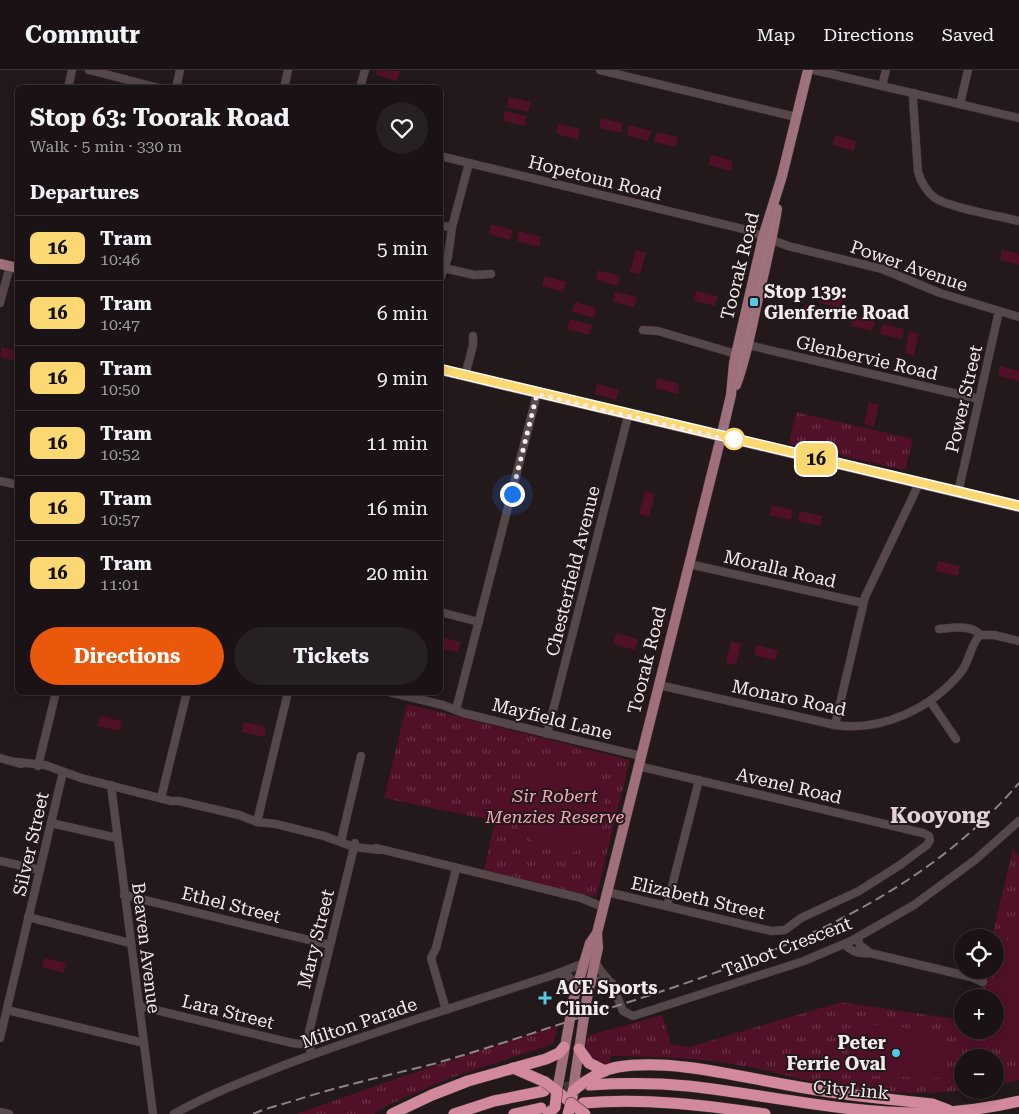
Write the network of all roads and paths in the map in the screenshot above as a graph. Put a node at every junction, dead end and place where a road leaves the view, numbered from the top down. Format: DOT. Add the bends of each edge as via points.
graph roads {
  1 [pos="72,70"];
  2 [pos="88,70"];
  3 [pos="180,70"];
  4 [pos="288,70"];
  5 [pos="365,70"];
  6 [pos="600,70"];
  7 [pos="808,70"];
  8 [pos="814,70"];
  9 [pos="886,70"];
  10 [pos="968,70"];
  11 [pos="69,85"];
  12 [pos="147,85"];
  13 [pos="177,85"];
  14 [pos="285,85"];
  15 [pos="361,85"];
  16 [pos="882,86"];
  17 [pos="914,94"];
  18 [pos="960,104"];
  19 [pos="796,117"];
  20 [pos="1019,118"];
  21 [pos="443,157"];
  22 [pos="469,163"];
  23 [pos="1019,220"];
  24 [pos="443,226"];
  25 [pos="452,227"];
  26 [pos="769,237"];
  27 [pos="9,266"];
  28 [pos="444,268"];
  29 [pos="492,274"];
  30 [pos="0,303"];
  31 [pos="998,311"];
  32 [pos="1019,317"];
  33 [pos="644,330"];
  34 [pos="473,336"];
  35 [pos="748,345"];
  36 [pos="736,354"];
  37 [pos="443,371"];
  38 [pos="465,376"];
  39 [pos="537,394"];
  40 [pos="731,395"];
  41 [pos="979,399"];
  42 [pos="628,416"];
  43 [pos="721,438"];
  44 [pos="0,481"];
  45 [pos="15,484"];
  46 [pos="918,484"];
  47 [pos="958,493"];
  48 [pos="1019,507"];
  49 [pos="689,564"];
  50 [pos="863,603"];
  51 [pos="443,613"];
  52 [pos="479,622"];
  53 [pos="939,629"];
  54 [pos="978,633"];
  55 [pos="1019,641"];
  56 [pos="659,685"];
  57 [pos="55,695"];
  58 [pos="186,695"];
  59 [pos="287,695"];
  60 [pos="401,695"];
  61 [pos="930,701"];
  62 [pos="456,710"];
  63 [pos="835,725"];
  64 [pos="547,734"];
  65 [pos="956,739"];
  66 [pos="362,756"];
  67 [pos="0,758"];
  68 [pos="639,761"];
  69 [pos="38,765"];
  70 [pos="62,774"];
  71 [pos="699,780"];
  72 [pos="111,785"];
  73 [pos="161,795"];
  74 [pos="258,819"];
  75 [pos="1019,821"];
  76 [pos="51,822"];
  77 [pos="117,838"];
  78 [pos="342,839"];
  79 [pos="355,845"];
  80 [pos="0,861"];
  81 [pos="40,870"];
  82 [pos="455,870"];
  83 [pos="124,895"];
  84 [pos="605,900"];
  85 [pos="668,906"];
  86 [pos="28,917"];
  87 [pos="782,931"];
  88 [pos="597,933"];
  89 [pos="857,938"];
  90 [pos="130,943"];
  91 [pos="845,944"];
  92 [pos="330,945"];
  93 [pos="870,953"];
  94 [pos="595,961"];
  95 [pos="584,963"];
  96 [pos="559,973"];
  97 [pos="983,982"];
  98 [pos="590,983"];
  99 [pos="612,983"];
  100 [pos="577,985"];
  101 [pos="139,1006"];
  102 [pos="7,1010"];
  103 [pos="446,1010"];
  104 [pos="0,1038"];
  105 [pos="144,1043"];
  106 [pos="310,1043"];
  107 [pos="564,1047"];
  108 [pos="579,1048"];
  109 [pos="315,1054"];
  110 [pos="513,1068"];
  111 [pos="597,1077"];
  112 [pos="544,1086"];
  113 [pos="565,1096"];
  114 [pos="1019,1101"];
  115 [pos="584,1108"];
  116 [pos="549,1111"];
  117 [pos="952,1112"];
  118 [pos="154,1114"];
  119 [pos="174,1114"];
  120 [pos="392,1114"];
  121 [pos="454,1114"];
  122 [pos="514,1114"];
  123 [pos="765,1114"];
  1 -- 11 [label="street"];
  2 -- 12 [label="street"];
  3 -- 13 [label="street"];
  4 -- 14 [label="street"];
  5 -- 15 [label="street"];
  6 -- 19 [label="street"];
  7 -- 19 [label="main road, Toorak Road"];
  8 -- 16 [label="street"];
  9 -- 16 [label="street"];
  10 -- 18 [label="street"];
  16 -- 17 [label="street"];
  17 -- 18 [label="street"];
  17 -- 23 [label="street" via="918,172 928,192 946,203"];
  18 -- 20 [label="street"];
  19 -- 26 [label="main road, Toorak Road"];
  21 -- 22 [label="street, Hopetoun Road"];
  22 -- 25 [label="street"];
  22 -- 26 [label="street, Hopetoun Road"];
  24 -- 25 [label="street"];
  25 -- 28 [label="street"];
  26 -- 31 [label="street, Power Avenue" via="788,246 882,269 940,293"];
  26 -- 35 [label="main road, Toorak Road"];
  26 -- 36 [label="main road, Toorak Road"];
  27 -- 30 [label="street"];
  28 -- 29 [label="street" via="474,275"];
  31 -- 32 [label="street, Power Avenue"];
  31 -- 41 [label="street, Power Street"];
  33 -- 36 [label="street" via="658,331"];
  34 -- 38 [label="street"];
  35 -- 40 [label="main road, Toorak Road"];
  35 -- 41 [label="street, Glenbervie Road"];
  36 -- 40 [label="main road, Toorak Road"];
  37 -- 38 [label="main road"];
  38 -- 39 [label="main road"];
  39 -- 42 [label="main road"];
  39 -- 52 [label="street"];
  40 -- 43 [label="main road, Toorak Road"];
  41 -- 47 [label="street, Power Street"];
  42 -- 43 [label="main road"];
  42 -- 64 [label="street, Chesterfield Avenue"];
  43 -- 46 [label="main road"];
  43 -- 49 [label="main road, Toorak Road"];
  44 -- 45 [label="street"];
  46 -- 47 [label="main road"];
  46 -- 50 [label="street"];
  47 -- 48 [label="main road"];
  49 -- 50 [label="street, Moralla Road"];
  49 -- 56 [label="main road, Toorak Road"];
  50 -- 63 [label="street"];
  51 -- 52 [label="street"];
  52 -- 62 [label="street"];
  53 -- 54 [label="street" via="960,628"];
  54 -- 55 [label="street" via="985,631"];
  54 -- 61 [label="street, Monaro Road" via="974,634 967,663 961,672"];
  56 -- 63 [label="street, Monaro Road"];
  56 -- 68 [label="main road, Toorak Road"];
  57 -- 69 [label="street"];
  58 -- 73 [label="street"];
  59 -- 74 [label="street"];
  60 -- 62 [label="street, Mayfield Lane"];
  61 -- 63 [label="street, Monaro Road" via="883,722 855,727"];
  61 -- 65 [label="street"];
  62 -- 64 [label="street, Mayfield Lane"];
  64 -- 68 [label="street, Mayfield Lane"];
  66 -- 78 [label="street"];
  67 -- 69 [label="street, Elizabeth Street"];
  68 -- 71 [label="street, Avenel Road"];
  68 -- 84 [label="main road, Toorak Road"];
  69 -- 70 [label="street, Elizabeth Street"];
  70 -- 72 [label="street, Elizabeth Street"];
  70 -- 76 [label="street, Silver Street"];
  71 -- 85 [label="street"];
  71 -- 87 [label="street, Avenel Road" via="923,833 931,838 920,850 859,891"];
  72 -- 73 [label="street, Elizabeth Street"];
  72 -- 77 [label="street, Beaven Avenue"];
  73 -- 74 [label="street, Elizabeth Street"];
  74 -- 78 [label="street, Elizabeth Street"];
  75 -- 89 [label="street, Talbot Crescent" via="938,888"];
  76 -- 77 [label="street"];
  76 -- 81 [label="street, Silver Street"];
  77 -- 83 [label="street, Beaven Avenue"];
  78 -- 79 [label="street, Elizabeth Street"];
  79 -- 82 [label="street, Elizabeth Street"];
  79 -- 92 [label="street, Mary Street"];
  80 -- 81 [label="street"];
  81 -- 86 [label="street, Silver Street"];
  82 -- 84 [label="street, Elizabeth Street" via="581,898"];
  82 -- 103 [label="street" via="431,958"];
  83 -- 90 [label="street, Beaven Avenue"];
  83 -- 92 [label="street, Ethel Street"];
  84 -- 85 [label="street, Elizabeth Street"];
  84 -- 88 [label="main road, Toorak Road"];
  85 -- 87 [label="street, Elizabeth Street"];
  86 -- 90 [label="street"];
  86 -- 102 [label="street, Silver Street"];
  88 -- 94 [label="main road, Toorak Road"];
  88 -- 95 [label="main road, Toorak Road"];
  89 -- 91 [label="street, Talbot Crescent"];
  89 -- 93 [label="street"];
  90 -- 101 [label="street, Beaven Avenue"];
  91 -- 93 [label="street" via="857,952"];
  91 -- 99 [label="street, Talbot Crescent" via="633,1016 622,1010"];
  92 -- 106 [label="street, Mary Street" via="310,1028"];
  93 -- 97 [label="street"];
  94 -- 98 [label="main road, Toorak Road"];
  94 -- 99 [label="street, Talbot Crescent"];
  95 -- 96 [label="street, Milton Parade"];
  95 -- 100 [label="main road, Toorak Road"];
  96 -- 100 [label="street"];
  96 -- 103 [label="street, Milton Parade"];
  98 -- 99 [label="street" via="602,980"];
  98 -- 108 [label="main road, Toorak Road"];
  100 -- 107 [label="main road, Toorak Road"];
  101 -- 105 [label="street, Beaven Avenue"];
  101 -- 106 [label="street, Lara Street" via="292,1043"];
  102 -- 104 [label="street, Silver Street"];
  102 -- 105 [label="street"];
  103 -- 109 [label="street, Milton Parade"];
  105 -- 118 [label="street, Beaven Avenue"];
  106 -- 109 [label="street" via="314,1045"];
  107 -- 110 [label="highway" via="553,1057"];
  107 -- 113 [label="main road, Toorak Road"];
  108 -- 111 [label="highway"];
  108 -- 113 [label="main road, Toorak Road, bridge" via="575,1077"];
  109 -- 119 [label="street, Milton Parade" via="222,1090"];
  110 -- 112 [label="highway"];
  110 -- 120 [label="highway" via="451,1087"];
  111 -- 113 [label="highway, bridge"];
  111 -- 117 [label="highway, CityLink" via="861,1110"];
  111 -- 117 [label="highway" via="616,1067 686,1068 932,1104"];
  112 -- 113 [label="highway, bridge"];
  112 -- 121 [label="highway"];
  113 -- 115 [label="highway, bridge"];
  113 -- 116 [label="highway, Toorak Road, bridge"];
  114 -- 117 [label="highway, CityLink"];
  115 -- 123 [label="highway" via="618,1101 662,1102"];
  116 -- 122 [label="highway"];
}
